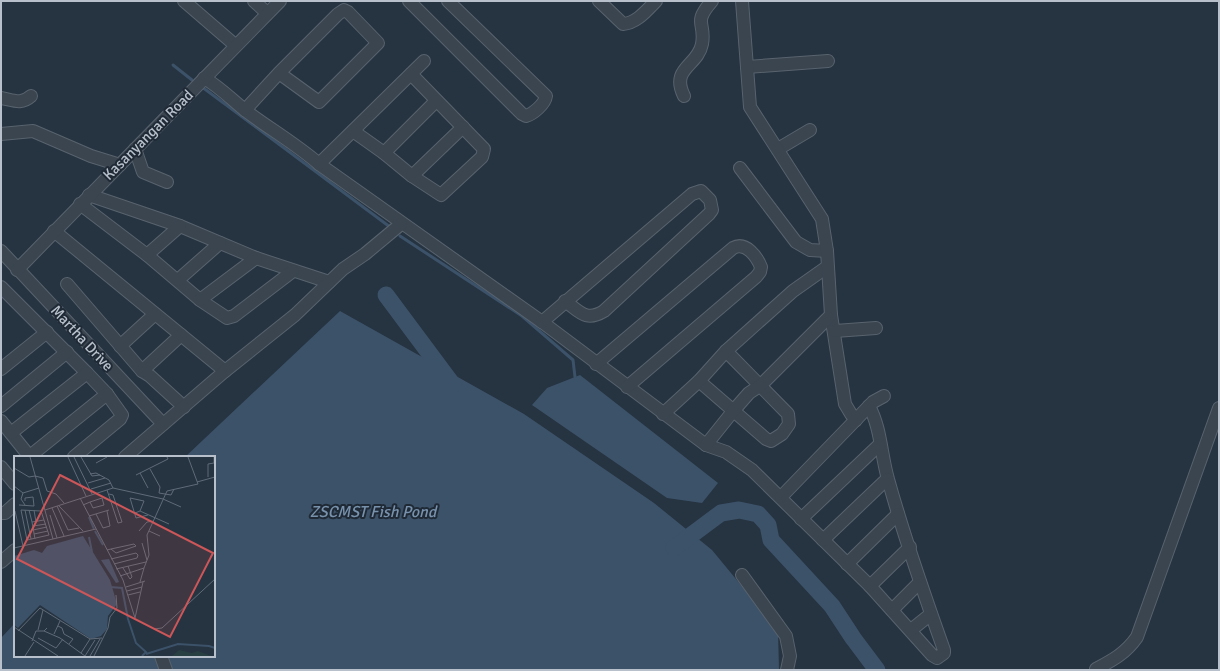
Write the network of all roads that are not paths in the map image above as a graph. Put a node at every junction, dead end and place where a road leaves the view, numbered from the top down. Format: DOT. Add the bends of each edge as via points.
graph roads {
  1 [pos="184,1"];
  2 [pos="254,1"];
  3 [pos="280,1"];
  4 [pos="409,1"];
  5 [pos="448,1"];
  6 [pos="599,1"];
  7 [pos="656,1"];
  8 [pos="712,1"];
  9 [pos="742,1"];
  10 [pos="267,14"];
  11 [pos="235,45"];
  12 [pos="424,60"];
  13 [pos="828,61"];
  14 [pos="747,67"];
  15 [pos="279,73"];
  16 [pos="411,74"];
  17 [pos="204,78"];
  18 [pos="31,96"];
  19 [pos="684,96"];
  20 [pos="1,98"];
  21 [pos="436,100"];
  22 [pos="245,110"];
  23 [pos="463,127"];
  24 [pos="810,130"];
  25 [pos="353,131"];
  26 [pos="1,134"];
  27 [pos="135,149"];
  28 [pos="778,149"];
  29 [pos="384,153"];
  30 [pos="319,164"];
  31 [pos="120,165"];
  32 [pos="740,168"];
  33 [pos="412,176"];
  34 [pos="167,182"];
  35 [pos="89,195"];
  36 [pos="80,204"];
  37 [pos="401,224"];
  38 [pos="180,226"];
  39 [pos="54,231"];
  40 [pos="220,243"];
  41 [pos="827,251"];
  42 [pos="1,252"];
  43 [pos="148,255"];
  44 [pos="256,258"];
  45 [pos="827,267"];
  46 [pos="17,270"];
  47 [pos="293,271"];
  48 [pos="178,280"];
  49 [pos="329,282"];
  50 [pos="67,284"];
  51 [pos="1,287"];
  52 [pos="200,300"];
  53 [pos="564,301"];
  54 [pos="155,314"];
  55 [pos="831,315"];
  56 [pos="542,322"];
  57 [pos="876,328"];
  58 [pos="834,331"];
  59 [pos="47,332"];
  60 [pos="181,335"];
  61 [pos="120,346"];
  62 [pos="726,351"];
  63 [pos="67,352"];
  64 [pos="596,364"];
  65 [pos="1,370"];
  66 [pos="142,371"];
  67 [pos="225,371"];
  68 [pos="88,373"];
  69 [pos="699,381"];
  70 [pos="761,385"];
  71 [pos="627,387"];
  72 [pos="107,394"];
  73 [pos="884,396"];
  74 [pos="1,406"];
  75 [pos="869,406"];
  76 [pos="184,407"];
  77 [pos="1219,408"];
  78 [pos="734,410"];
  79 [pos="663,414"];
  80 [pos="856,420"];
  81 [pos="1,421"];
  82 [pos="163,424"];
  83 [pos="11,433"];
  84 [pos="706,445"];
  85 [pos="879,445"];
  86 [pos="29,456"];
  87 [pos="31,456"];
  88 [pos="75,456"];
  89 [pos="127,456"];
  90 [pos="1,467"];
  91 [pos="887,479"];
  92 [pos="14,483"];
  93 [pos="781,497"];
  94 [pos="14,505"];
  95 [pos="1,513"];
  96 [pos="898,514"];
  97 [pos="801,519"];
  98 [pos="823,540"];
  99 [pos="910,547"];
  100 [pos="14,551"];
  101 [pos="1,562"];
  102 [pos="847,564"];
  103 [pos="742,575"];
  104 [pos="920,582"];
  105 [pos="870,586"];
  106 [pos="892,610"];
  107 [pos="931,614"];
  108 [pos="911,630"];
  109 [pos="161,657"];
  110 [pos="1096,669"];
  111 [pos="166,670"];
  112 [pos="787,670"];
  1 -- 11 [label="street"];
  2 -- 10 [label="street"];
  3 -- 10 [label="street, Kasanyangan Road"];
  4 -- 5 [label="street" via="522,114 531,115 546,100 546,96"];
  6 -- 7 [label="street" via="623,24 639,18"];
  8 -- 19 [label="street" via="701,16 700,49 681,75 679,82"];
  9 -- 14 [label="street"];
  10 -- 11 [label="street, Kasanyangan Road"];
  11 -- 17 [label="street, Kasanyangan Road"];
  12 -- 16 [label="street"];
  13 -- 14 [label="street"];
  14 -- 28 [label="street" via="750,107"];
  15 -- 15 [label="street" via="344,10 378,43 319,102"];
  15 -- 22 [label="street"];
  16 -- 21 [label="street"];
  16 -- 25 [label="street"];
  17 -- 22 [label="street" via="218,86"];
  17 -- 27 [label="street, Kasanyangan Road"];
  18 -- 20 [label="street" via="26,101 19,102"];
  21 -- 23 [label="street"];
  21 -- 29 [label="street"];
  22 -- 30 [label="street"];
  23 -- 33 [label="street"];
  23 -- 33 [label="street" via="484,149 484,153 446,192 437,194"];
  24 -- 28 [label="street"];
  25 -- 29 [label="street"];
  25 -- 30 [label="street"];
  26 -- 31 [label="street" via="33,131 91,156"];
  27 -- 31 [label="street, Kasanyangan Road"];
  27 -- 34 [label="street" via="143,172"];
  28 -- 41 [label="street" via="822,219"];
  29 -- 33 [label="street"];
  30 -- 37 [label="street"];
  31 -- 35 [label="street, Kasanyangan Road"];
  32 -- 41 [label="street" via="796,242 810,250"];
  35 -- 36 [label="street, Kasanyangan Road"];
  35 -- 38 [label="street"];
  36 -- 39 [label="street, Kasanyangan Road"];
  36 -- 43 [label="street"];
  37 -- 49 [label="street"];
  37 -- 56 [label="street"];
  38 -- 40 [label="street"];
  38 -- 43 [label="street"];
  39 -- 46 [label="street, Kasanyangan Road"];
  39 -- 54 [label="street"];
  40 -- 44 [label="street"];
  40 -- 48 [label="street"];
  41 -- 45 [label="street"];
  42 -- 46 [label="street, Martha Drive"];
  43 -- 48 [label="street"];
  44 -- 47 [label="street"];
  44 -- 52 [label="street"];
  45 -- 55 [label="street"];
  45 -- 62 [label="street" via="793,291"];
  46 -- 82 [label="street, Martha Drive"];
  47 -- 49 [label="street"];
  47 -- 52 [label="street" via="230,318"];
  48 -- 52 [label="street"];
  49 -- 67 [label="street" via="295,315"];
  50 -- 61 [label="street"];
  51 -- 59 [label="street"];
  53 -- 53 [label="street" via="692,194 701,191 710,200 712,210 709,214 604,311 594,317 588,316"];
  53 -- 56 [label="street"];
  54 -- 60 [label="street"];
  54 -- 61 [label="street"];
  55 -- 58 [label="street"];
  55 -- 70 [label="street"];
  56 -- 64 [label="street"];
  57 -- 58 [label="street"];
  58 -- 80 [label="street" via="845,404"];
  59 -- 63 [label="street"];
  59 -- 65 [label="street"];
  60 -- 66 [label="street"];
  60 -- 67 [label="street"];
  61 -- 66 [label="street"];
  62 -- 69 [label="street"];
  62 -- 70 [label="street"];
  63 -- 68 [label="street"];
  63 -- 74 [label="street"];
  64 -- 71 [label="street"];
  64 -- 71 [label="street" via="733,248 744,246 761,267 756,277"];
  66 -- 76 [label="street"];
  67 -- 76 [label="street"];
  68 -- 72 [label="street"];
  68 -- 83 [label="street"];
  69 -- 78 [label="street"];
  69 -- 79 [label="street"];
  70 -- 78 [label="street" via="749,393"];
  70 -- 78 [label="street" via="788,414 789,424 782,434 771,441 766,439"];
  71 -- 79 [label="street"];
  72 -- 87 [label="street"];
  72 -- 88 [label="street" via="120,411 120,419"];
  73 -- 75 [label="street"];
  75 -- 80 [label="street"];
  75 -- 85 [label="street" via="877,426"];
  76 -- 82 [label="street"];
  77 -- 110 [label="street" via="1137,637 1128,650"];
  78 -- 84 [label="street"];
  79 -- 84 [label="street"];
  80 -- 93 [label="street"];
  81 -- 83 [label="street"];
  82 -- 89 [label="street"];
  83 -- 86 [label="street"];
  84 -- 93 [label="street" via="739,460"];
  85 -- 91 [label="street"];
  85 -- 97 [label="street"];
  90 -- 92 [label="street"];
  91 -- 96 [label="street"];
  91 -- 98 [label="street"];
  93 -- 97 [label="street"];
  94 -- 95 [label="street"];
  96 -- 99 [label="street"];
  96 -- 102 [label="street"];
  97 -- 98 [label="street"];
  98 -- 102 [label="street"];
  99 -- 104 [label="street"];
  99 -- 105 [label="street"];
  100 -- 101 [label="street"];
  102 -- 105 [label="street"];
  103 -- 112 [label="street" via="786,636 790,656"];
  104 -- 106 [label="street"];
  104 -- 107 [label="street"];
  105 -- 106 [label="street"];
  106 -- 108 [label="street"];
  107 -- 108 [label="street"];
  107 -- 108 [label="street" via="944,650 941,656 934,657"];
  109 -- 111 [label="street"];
}
